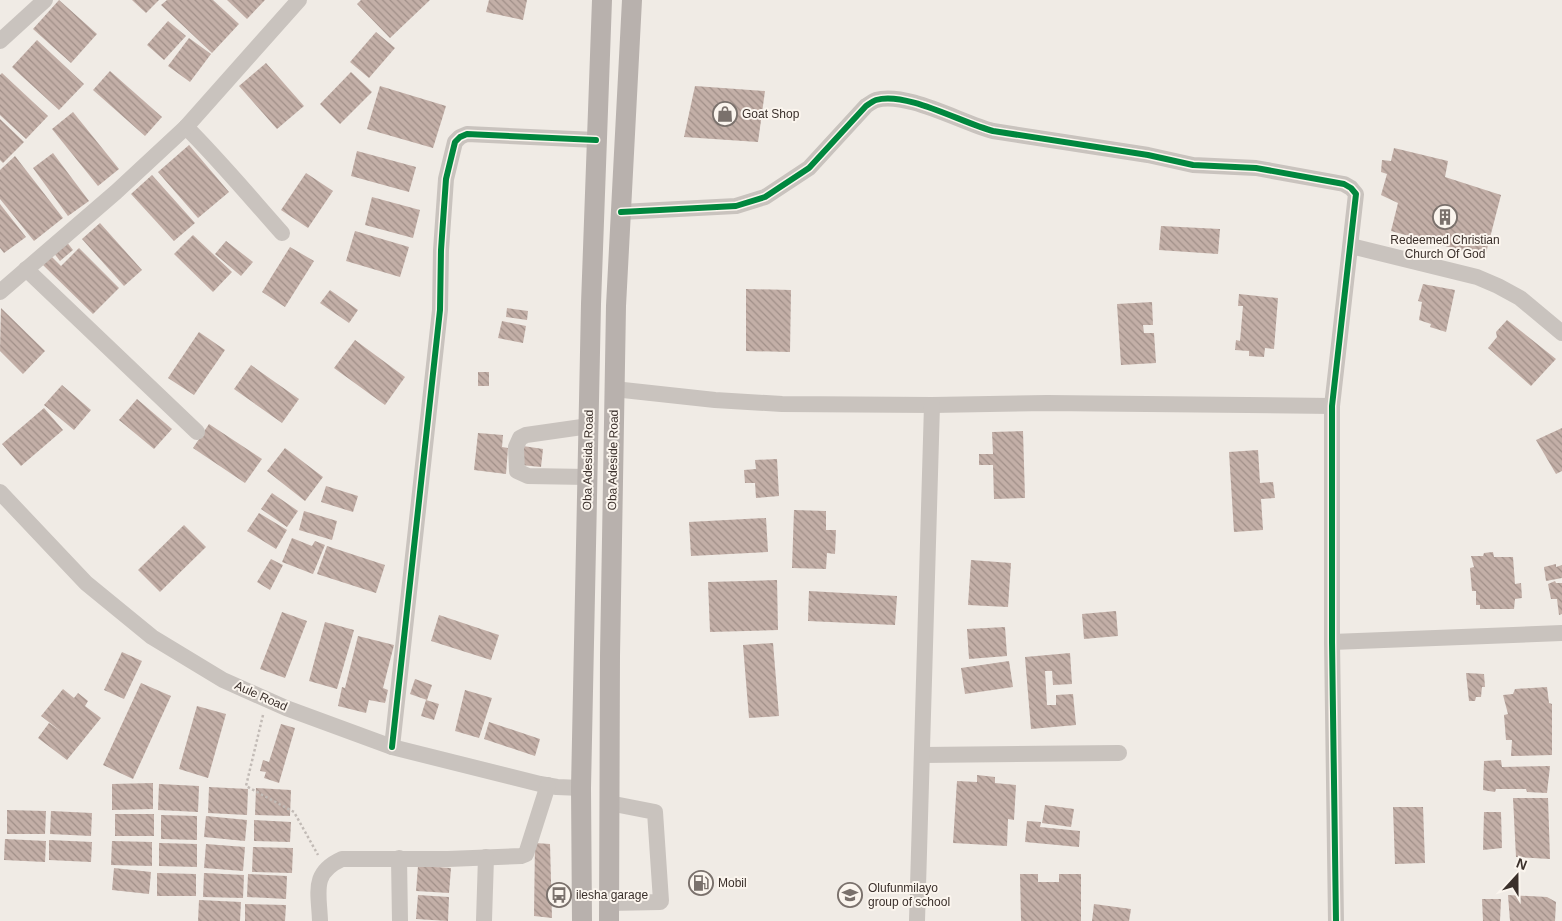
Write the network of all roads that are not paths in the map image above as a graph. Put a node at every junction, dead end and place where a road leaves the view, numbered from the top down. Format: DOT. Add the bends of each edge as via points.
graph roads {
  1 [pos="44,0"];
  2 [pos="299,0"];
  3 [pos="602,0"];
  4 [pos="632,0"];
  5 [pos="0,41"];
  6 [pos="600,45"];
  7 [pos="629,45"];
  8 [pos="186,127"];
  9 [pos="596,140"];
  10 [pos="621,212"];
  11 [pos="282,233"];
  12 [pos="1351,246"];
  13 [pos="26,269"];
  14 [pos="0,292"];
  15 [pos="1562,333"];
  16 [pos="614,389"];
  17 [pos="932,405"];
  18 [pos="1332,406"];
  19 [pos="589,426"];
  20 [pos="197,432"];
  21 [pos="588,477"];
  22 [pos="0,492"];
  23 [pos="1562,633"];
  24 [pos="1332,642"];
  25 [pos="392,747"];
  26 [pos="922,754"];
  27 [pos="1119,754"];
  28 [pos="548,786"];
  29 [pos="581,788"];
  30 [pos="609,804"];
  31 [pos="486,857"];
  32 [pos="399,858"];
  33 [pos="609,912"];
  34 [pos="320,921"];
  35 [pos="400,921"];
  36 [pos="484,921"];
  37 [pos="582,921"];
  38 [pos="917,921"];
  39 [pos="1336,921"];
  1 -- 5 [label="street"];
  2 -- 8 [label="street"];
  3 -- 6 [label="main road, Oba Adesida Road"];
  4 -- 7 [label="main road, Oba Adeside Road"];
  6 -- 7 [label="main road"];
  6 -- 9 [label="main road, Oba Adesida Road"];
  7 -- 10 [label="main road, Oba Adeside Road"];
  8 -- 11 [label="street"];
  8 -- 13 [label="street"];
  9 -- 19 [label="main road, Oba Adesida Road"];
  9 -- 25 [label="street" via="467,134 456,142 446,179 440,310"];
  10 -- 12 [label="street" via="736,206 764,197 809,168 866,106 886,98 906,100 992,130 1193,165 1256,168 1344,184 1356,194"];
  10 -- 16 [label="main road, Oba Adeside Road"];
  12 -- 15 [label="street" via="1476,277 1498,286 1520,298"];
  12 -- 18 [label="street"];
  13 -- 14 [label="street"];
  13 -- 20 [label="street"];
  16 -- 17 [label="street" via="782,404"];
  16 -- 30 [label="main road, Oba Adeside Road"];
  17 -- 18 [label="street"];
  17 -- 26 [label="street"];
  18 -- 24 [label="street"];
  19 -- 21 [label="main road, Oba Adesida Road"];
  19 -- 21 [label="street" via="526,435 520,438 516,447 517,471 522,474"];
  21 -- 29 [label="main road, Oba Adesida Road"];
  22 -- 25 [label="street, Aule Road" via="86,583 152,637 223,680"];
  23 -- 24 [label="street"];
  24 -- 39 [label="street"];
  25 -- 28 [label="street, Aule Road"];
  26 -- 27 [label="street"];
  26 -- 38 [label="street"];
  28 -- 29 [label="street, Aule Road"];
  28 -- 31 [label="street" via="526,854"];
  29 -- 37 [label="main road, Oba Adesida Road"];
  30 -- 33 [label="main road, Oba Adeside Road"];
  30 -- 33 [label="street" via="655,812 661,900"];
  31 -- 32 [label="street"];
  31 -- 36 [label="street"];
  32 -- 34 [label="street" via="342,859 331,864 322,872 319,884"];
  32 -- 35 [label="street"];
}
